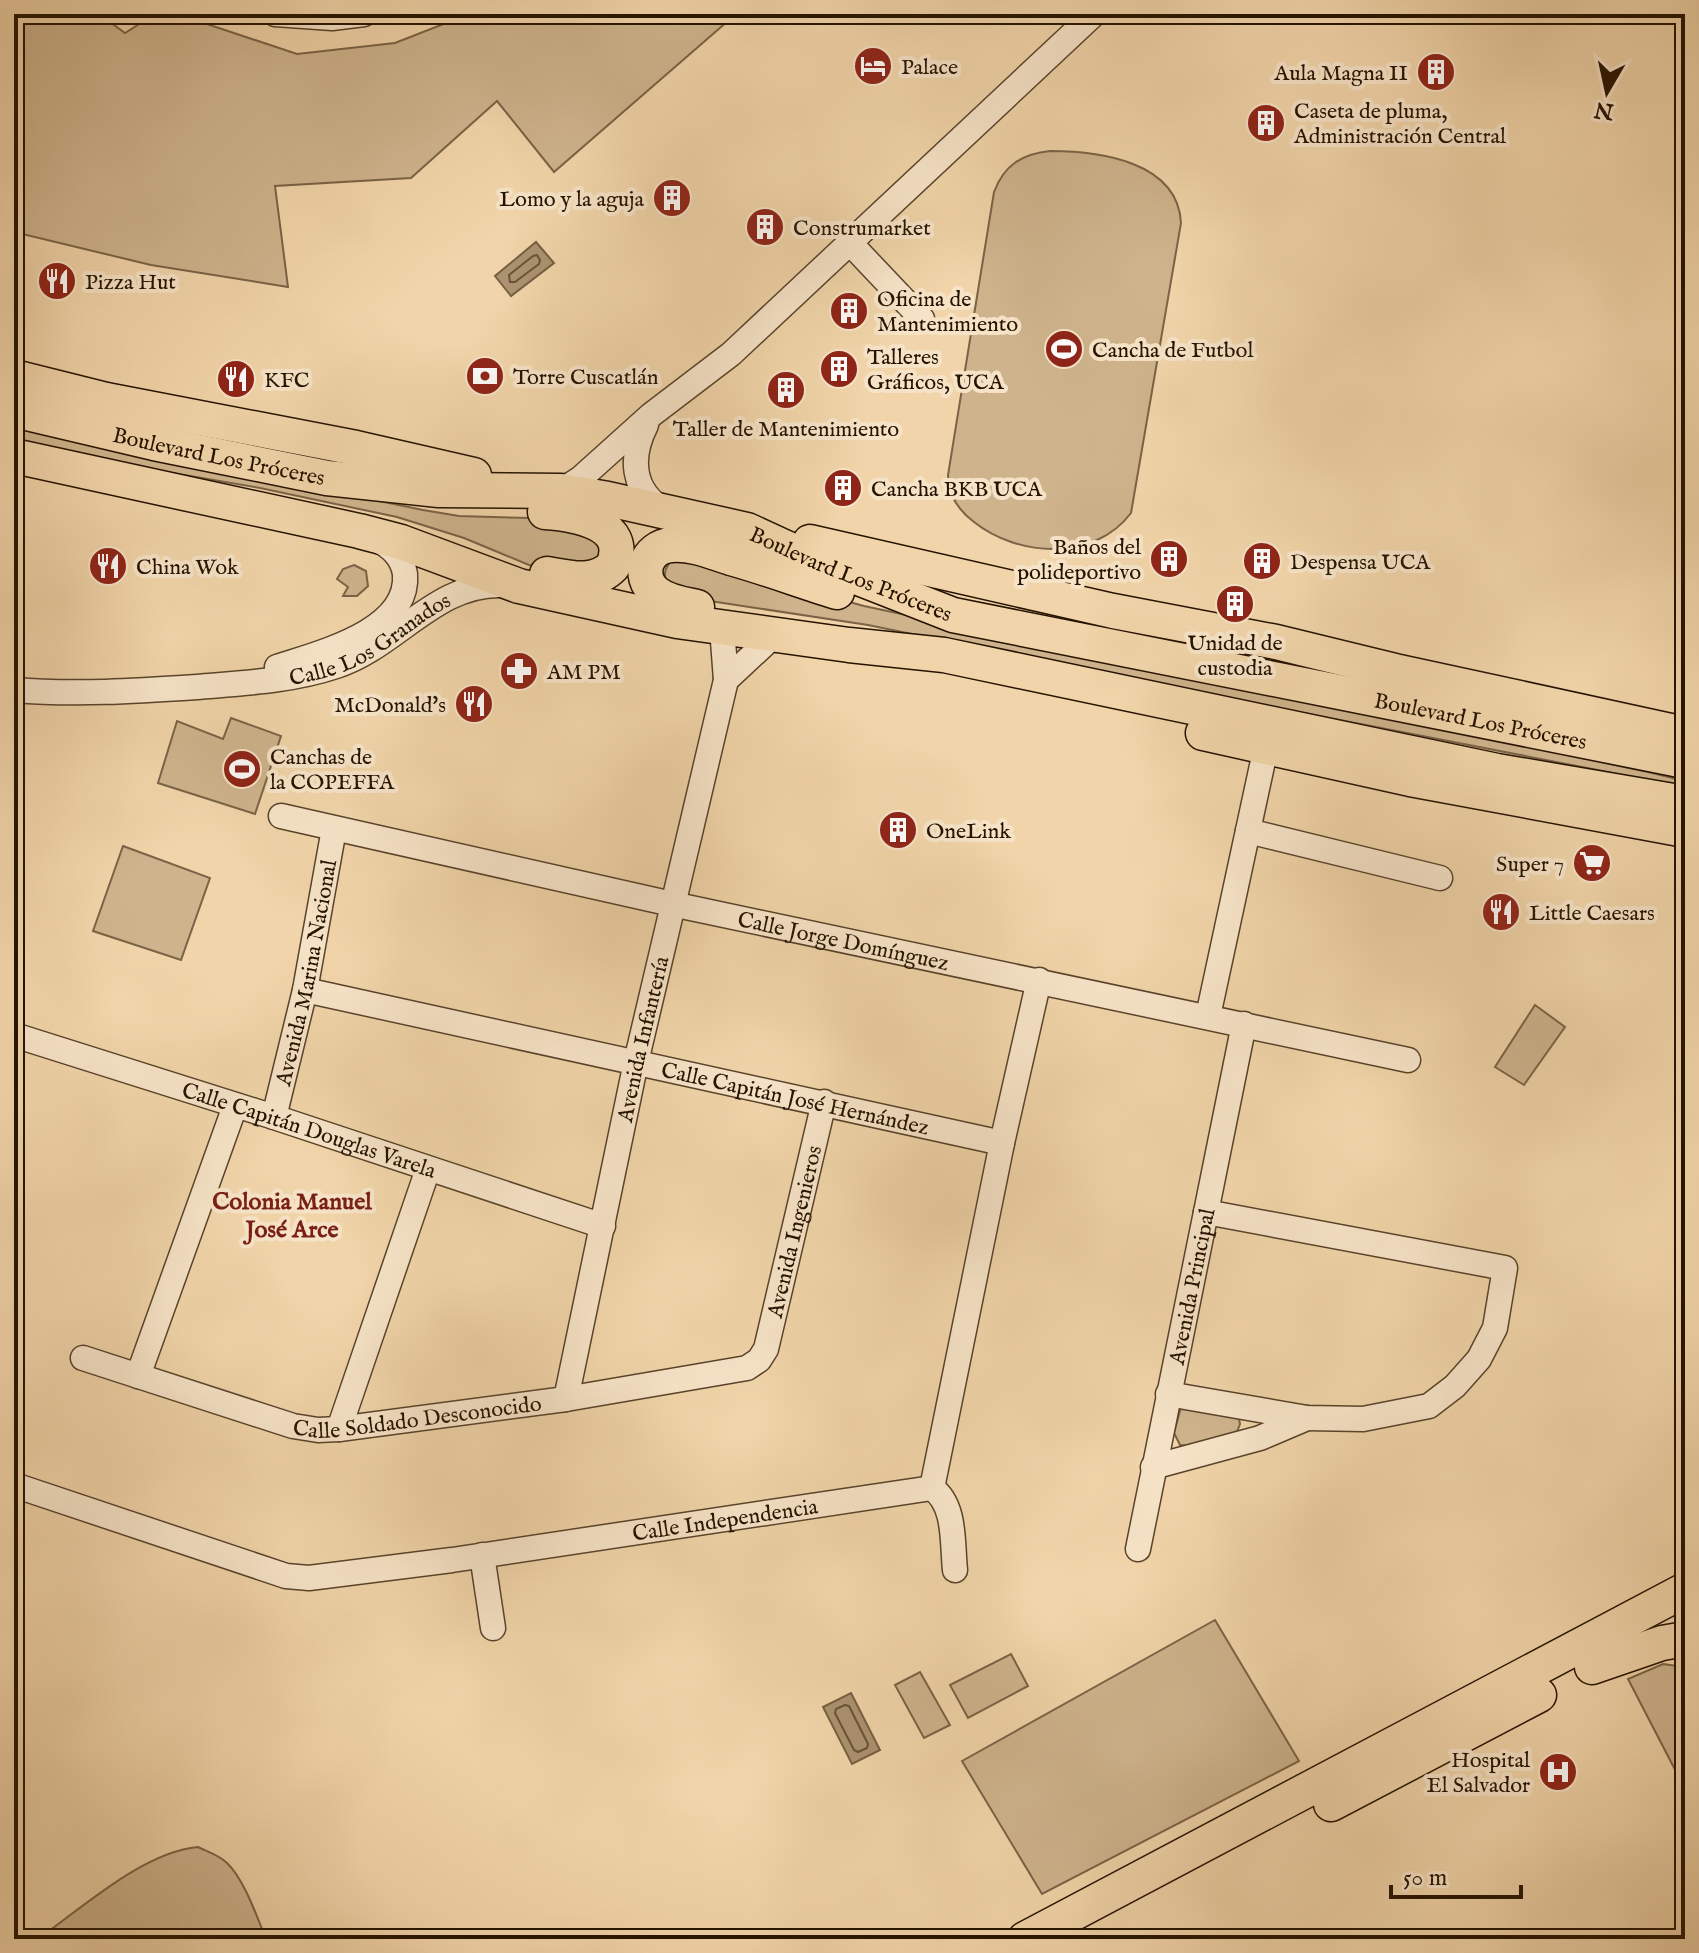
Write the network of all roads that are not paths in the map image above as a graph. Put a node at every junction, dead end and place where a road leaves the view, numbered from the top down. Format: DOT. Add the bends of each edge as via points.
graph roads {
  1 [pos="275,14"];
  2 [pos="364,14"];
  3 [pos="1094,14"];
  4 [pos="850,243"];
  5 [pos="922,319"];
  6 [pos="14,377"];
  7 [pos="14,410"];
  8 [pos="651,415"];
  9 [pos="14,456"];
  10 [pos="327,478"];
  11 [pos="561,491"];
  12 [pos="198,496"];
  13 [pos="667,512"];
  14 [pos="747,530"];
  15 [pos="359,531"];
  16 [pos="519,586"];
  17 [pos="953,615"];
  18 [pos="726,629"];
  19 [pos="769,640"];
  20 [pos="944,655"];
  21 [pos="726,680"];
  22 [pos="217,686"];
  23 [pos="14,690"];
  24 [pos="1510,725"];
  25 [pos="1685,735"];
  26 [pos="1266,747"];
  27 [pos="1685,761"];
  28 [pos="1497,771"];
  29 [pos="1685,803"];
  30 [pos="281,816"];
  31 [pos="334,829"];
  32 [pos="1685,829"];
  33 [pos="1248,831"];
  34 [pos="1440,878"];
  35 [pos="672,904"];
  36 [pos="1039,980"];
  37 [pos="305,990"];
  38 [pos="1208,1016"];
  39 [pos="1244,1024"];
  40 [pos="14,1035"];
  41 [pos="1408,1060"];
  42 [pos="636,1062"];
  43 [pos="824,1102"];
  44 [pos="235,1106"];
  45 [pos="274,1117"];
  46 [pos="1002,1143"];
  47 [pos="428,1169"];
  48 [pos="1206,1212"];
  49 [pos="603,1226"];
  50 [pos="83,1358"];
  51 [pos="759,1360"];
  52 [pos="138,1376"];
  53 [pos="1168,1394"];
  54 [pos="566,1399"];
  55 [pos="1307,1418"];
  56 [pos="339,1429"];
  57 [pos="1153,1467"];
  58 [pos="14,1485"];
  59 [pos="932,1488"];
  60 [pos="1138,1549"];
  61 [pos="482,1555"];
  62 [pos="955,1570"];
  63 [pos="1685,1582"];
  64 [pos="1685,1590"];
  65 [pos="1685,1616"];
  66 [pos="493,1628"];
  67 [pos="1685,1639"];
  68 [pos="1595,1652"];
  69 [pos="1197,1861"];
  70 [pos="1025,1939"];
  71 [pos="1071,1939"];
  1 -- 2 [label="street"];
  3 -- 4 [label="street"];
  4 -- 5 [label="street"];
  4 -- 8 [label="street" via="731,354"];
  6 -- 11 [label="highway"];
  7 -- 10 [label="highway, Boulevard Los Próceres"];
  8 -- 11 [label="street"];
  8 -- 13 [label="street" via="638,444 636,469 645,495"];
  9 -- 12 [label="highway, Boulevard Los Próceres"];
  10 -- 11 [label="highway, Boulevard Los Próceres" via="439,490"];
  10 -- 12 [label="highway" via="416,503 582,517 613,536 616,559 608,571 579,580 540,572 401,522"];
  11 -- 13 [label="highway, Boulevard Los Próceres"];
  12 -- 15 [label="highway, Boulevard Los Próceres"];
  13 -- 14 [label="highway, Boulevard Los Próceres"];
  14 -- 17 [label="highway, Boulevard Los Próceres"];
  14 -- 25 [label="highway"];
  15 -- 16 [label="highway, Boulevard Los Próceres"];
  15 -- 22 [label="street, Calle Los Granados" via="385,544 404,568 405,593 388,617 348,641"];
  16 -- 18 [label="highway, Boulevard Los Próceres"];
  16 -- 22 [label="street, Calle Los Granados" via="470,587 339,666"];
  17 -- 20 [label="highway" via="864,600 678,545 651,552 645,570 654,592 683,604 846,628"];
  17 -- 24 [label="highway, Boulevard Los Próceres"];
  18 -- 19 [label="highway"];
  18 -- 20 [label="highway, Boulevard Los Próceres"];
  18 -- 21 [label="street, Avenida Infantería"];
  19 -- 21 [label="street"];
  19 -- 26 [label="highway"];
  20 -- 28 [label="highway, Boulevard Los Próceres"];
  21 -- 35 [label="street, Avenida Infantería"];
  22 -- 23 [label="street, Calle Los Granados"];
  24 -- 25 [label="highway"];
  24 -- 27 [label="highway, Boulevard Los Próceres"];
  26 -- 32 [label="highway"];
  26 -- 33 [label="street"];
  28 -- 29 [label="highway, Boulevard Los Próceres"];
  28 -- 32 [label="highway" via="1594,806"];
  30 -- 31 [label="street, Calle Jorge Domínguez"];
  31 -- 35 [label="street, Calle Jorge Domínguez"];
  31 -- 37 [label="street, Avenida Marina Nacional"];
  33 -- 34 [label="street"];
  33 -- 38 [label="street"];
  35 -- 36 [label="street, Calle Jorge Domínguez"];
  35 -- 42 [label="street, Avenida Infantería"];
  36 -- 38 [label="street, Calle Jorge Domínguez"];
  36 -- 46 [label="street"];
  37 -- 42 [label="street, Calle Capitán José Hernández"];
  37 -- 45 [label="street, Avenida Marina Nacional"];
  38 -- 39 [label="street, Calle Jorge Domínguez"];
  39 -- 41 [label="street, Calle Jorge Domínguez"];
  39 -- 48 [label="street, Avenida Principal"];
  40 -- 44 [label="street, Calle Capitán Douglas Varela"];
  42 -- 43 [label="street, Calle Capitán José Hernández"];
  42 -- 49 [label="street, Avenida Infantería"];
  43 -- 46 [label="street, Calle Capitán José Hernández"];
  43 -- 51 [label="street, Avenida Ingenieros" via="766,1349"];
  44 -- 45 [label="street, Calle Capitán Douglas Varela"];
  44 -- 52 [label="street"];
  45 -- 47 [label="street, Calle Capitán Douglas Varela"];
  46 -- 59 [label="street"];
  47 -- 49 [label="street, Calle Capitán Douglas Varela"];
  47 -- 56 [label="street"];
  48 -- 53 [label="street, Avenida Principal"];
  48 -- 55 [label="street" via="1505,1268 1495,1328 1479,1359 1429,1406 1363,1419"];
  49 -- 54 [label="street, Avenida Infantería"];
  50 -- 52 [label="street, Calle Soldado Desconocido"];
  51 -- 54 [label="street, Calle Soldado Desconocido" via="747,1368"];
  52 -- 56 [label="street, Calle Soldado Desconocido" via="293,1426"];
  53 -- 55 [label="street"];
  53 -- 57 [label="street, Avenida Principal"];
  54 -- 56 [label="street, Calle Soldado Desconocido"];
  55 -- 57 [label="street" via="1260,1438"];
  57 -- 60 [label="street, Avenida Principal"];
  58 -- 61 [label="street, Calle Independencia" via="298,1578"];
  59 -- 61 [label="street, Calle Independencia"];
  59 -- 62 [label="street" via="949,1511"];
  61 -- 66 [label="street"];
  63 -- 68 [label="highway" via="1615,1621"];
  64 -- 68 [label="highway"];
  65 -- 68 [label="highway"];
  67 -- 68 [label="highway"];
  68 -- 69 [label="highway"];
  69 -- 70 [label="highway"];
  69 -- 71 [label="highway"];
}
